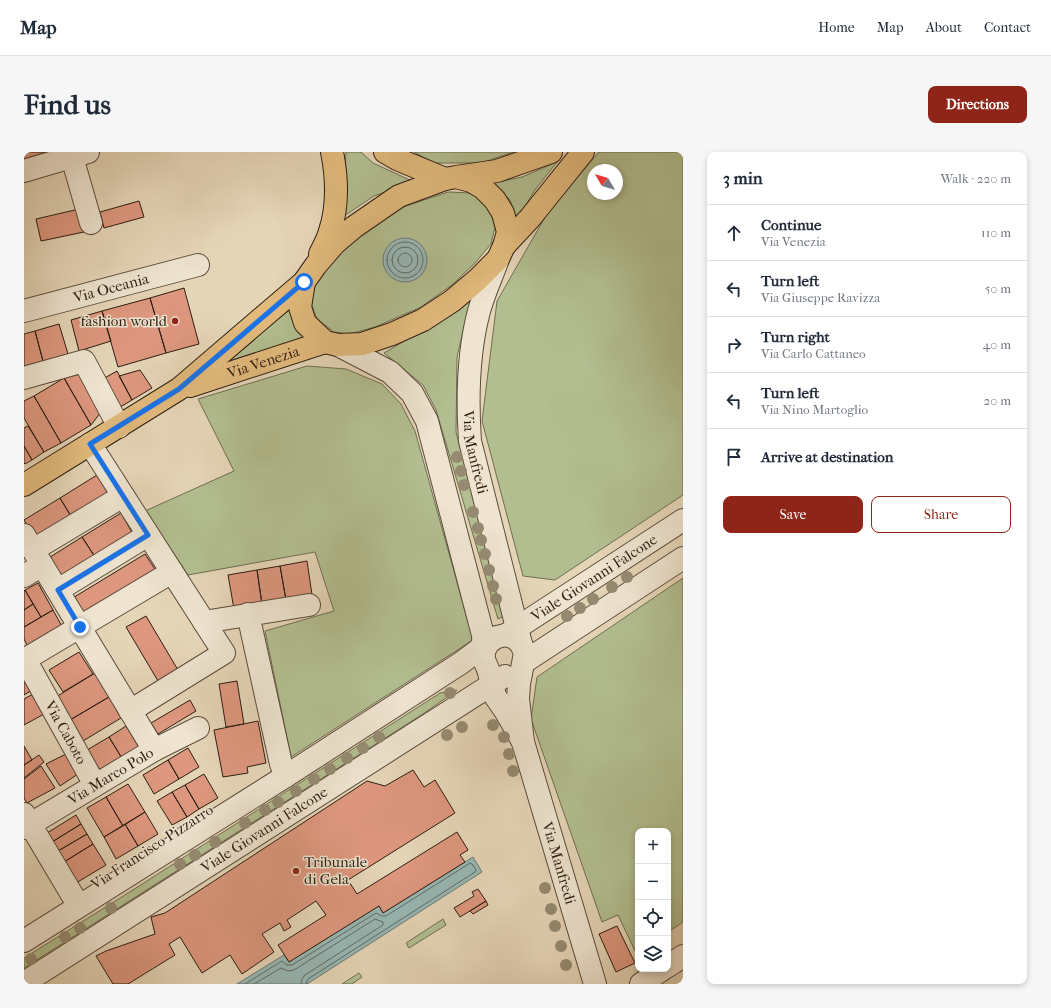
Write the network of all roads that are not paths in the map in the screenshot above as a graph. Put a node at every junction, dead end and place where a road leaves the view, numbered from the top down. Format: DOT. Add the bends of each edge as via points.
graph roads {
  1 [pos="332,152"];
  2 [pos="385,152"];
  3 [pos="551,152"];
  4 [pos="584,152"];
  5 [pos="80,154"];
  6 [pos="24,171"];
  7 [pos="451,178"];
  8 [pos="91,223"];
  9 [pos="501,253"];
  10 [pos="198,265"];
  11 [pos="310,274"];
  12 [pos="24,311"];
  13 [pos="331,343"];
  14 [pos="24,378"];
  15 [pos="179,389"];
  16 [pos="119,426"];
  17 [pos="90,444"];
  18 [pos="24,485"];
  19 [pos="123,496"];
  20 [pos="683,520"];
  21 [pos="148,535"];
  22 [pos="31,556"];
  23 [pos="683,558"];
  24 [pos="172,572"];
  25 [pos="58,590"];
  26 [pos="509,593"];
  27 [pos="565,596"];
  28 [pos="309,605"];
  29 [pos="248,614"];
  30 [pos="204,622"];
  31 [pos="80,627"];
  32 [pos="503,655"];
  33 [pos="25,660"];
  34 [pos="468,701"];
  35 [pos="502,706"];
  36 [pos="130,711"];
  37 [pos="198,728"];
  38 [pos="523,742"];
  39 [pos="154,750"];
  40 [pos="283,770"];
  41 [pos="95,785"];
  42 [pos="26,822"];
  43 [pos="74,898"];
  44 [pos="24,930"];
  45 [pos="24,941"];
  46 [pos="683,956"];
  47 [pos="671,964"];
  48 [pos="659,972"];
  49 [pos="24,983"];
  50 [pos="596,984"];
  51 [pos="641,984"];
  1 -- 11 [label="main road" via="336,186 335,210 330,231"];
  2 -- 7 [label="main road" via="397,159"];
  3 -- 7 [label="main road, Via Venezia" via="497,171"];
  4 -- 9 [label="main road, Via Venezia"];
  5 -- 6 [label="street"];
  5 -- 8 [label="street"];
  7 -- 9 [label="main road" via="471,181 495,200 503,213 508,232"];
  7 -- 11 [label="main road, Via Venezia" via="399,196 335,243"];
  9 -- 13 [label="main road, Via Venezia" via="472,285 423,320 362,344"];
  9 -- 26 [label="street, Via Manfredi" via="479,311 471,353 468,416 470,441"];
  10 -- 12 [label="street, Via Oceania"];
  11 -- 13 [label="main road" via="300,307 305,323"];
  11 -- 15 [label="main road, Via Venezia"];
  13 -- 15 [label="main road, Via Venezia"];
  13 -- 32 [label="street" via="390,372 412,393 427,421 483,635"];
  14 -- 16 [label="street" via="84,361"];
  15 -- 16 [label="main road, Via Venezia"];
  16 -- 17 [label="main road, Via Venezia"];
  17 -- 18 [label="main road, Via Venezia"];
  17 -- 19 [label="street"];
  19 -- 21 [label="street"];
  19 -- 22 [label="street"];
  20 -- 27 [label="street, Viale Giovanni Falcone"];
  21 -- 24 [label="street"];
  21 -- 25 [label="street"];
  22 -- 25 [label="street"];
  23 -- 32 [label="street, Viale Giovanni Falcone"];
  24 -- 30 [label="street"];
  24 -- 31 [label="street"];
  25 -- 31 [label="street"];
  26 -- 27 [label="street" via="525,601 539,602"];
  26 -- 32 [label="street, Via Manfredi"];
  27 -- 32 [label="street, Viale Giovanni Falcone"];
  28 -- 29 [label="street"];
  29 -- 30 [label="street"];
  29 -- 40 [label="street"];
  30 -- 36 [label="street" via="224,653"];
  31 -- 33 [label="street"];
  31 -- 36 [label="street"];
  32 -- 34 [label="street, Viale Giovanni Falcone"];
  32 -- 35 [label="street" via="495,696"];
  32 -- 38 [label="street" via="518,699"];
  32 -- 40 [label="street, Viale Giovanni Falcone" via="461,663"];
  33 -- 41 [label="street, Via Caboto"];
  34 -- 35 [label="street" via="486,701"];
  34 -- 49 [label="street, Viale Giovanni Falcone"];
  35 -- 38 [label="street"];
  36 -- 39 [label="street"];
  37 -- 39 [label="street, Via Marco Polo"];
  38 -- 50 [label="street, Via Manfredi"];
  39 -- 41 [label="street, Via Marco Polo"];
  40 -- 43 [label="street, Via Francisco Pizzarro"];
  40 -- 45 [label="street, Viale Giovanni Falcone"];
  41 -- 42 [label="street, Via Marco Polo"];
  42 -- 43 [label="street"];
  43 -- 44 [label="street, Via Francisco Pizzarro"];
  46 -- 47 [label="street"];
  48 -- 51 [label="street"];
}
